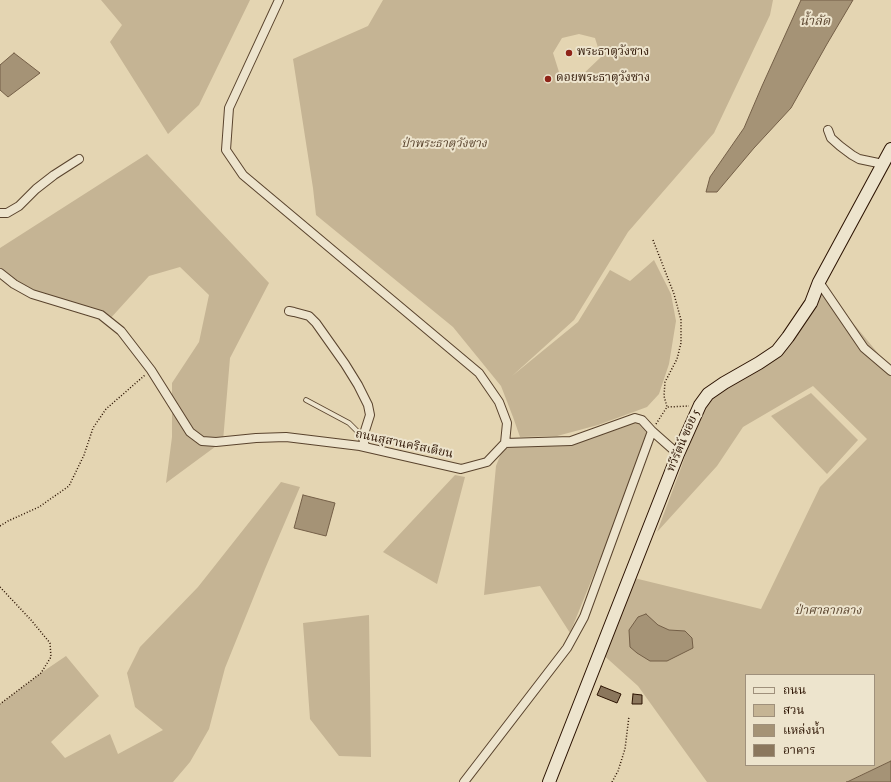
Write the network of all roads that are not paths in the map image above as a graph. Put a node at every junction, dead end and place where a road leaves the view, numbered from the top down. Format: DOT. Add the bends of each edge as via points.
graph roads {
  1 [pos="280,0"];
  2 [pos="828,130"];
  3 [pos="891,149"];
  4 [pos="79,159"];
  5 [pos="883,164"];
  6 [pos="0,213"];
  7 [pos="0,273"];
  8 [pos="819,282"];
  9 [pos="289,311"];
  10 [pos="891,371"];
  11 [pos="306,400"];
  12 [pos="652,431"];
  13 [pos="363,437"];
  14 [pos="506,443"];
  15 [pos="365,447"];
  16 [pos="678,454"];
  17 [pos="464,782"];
  18 [pos="549,782"];
  1 -- 14 [label="street" via="229,108 226,150 243,175 478,373 499,402 507,423"];
  2 -- 5 [label="street" via="831,138 852,156"];
  3 -- 5 [label="street, ทวีรัตน์ ซอย 5"];
  4 -- 6 [label="street" via="36,189 19,206 7,213"];
  5 -- 8 [label="street, ทวีรัตน์ ซอย 5"];
  7 -- 15 [label="street, ถนนสุสานคริสเตียน" via="32,294 101,315 121,331 151,370 190,432 202,441 286,437"];
  8 -- 10 [label="street" via="864,348"];
  8 -- 16 [label="street, ทวีรัตน์ ซอย 5" via="811,303 777,351 708,394 700,405"];
  9 -- 13 [label="street" via="309,316 316,323 358,384 370,415"];
  11 -- 13 [label="lane" via="349,423"];
  12 -- 14 [label="street" via="642,420 635,418 571,441"];
  12 -- 16 [label="street"];
  12 -- 17 [label="street" via="584,617 566,648"];
  13 -- 15 [label="street"];
  14 -- 15 [label="street, ถนนสุสานคริสเตียน" via="487,462 461,469"];
  16 -- 18 [label="street, ทวีรัตน์ ซอย 5"];
}
